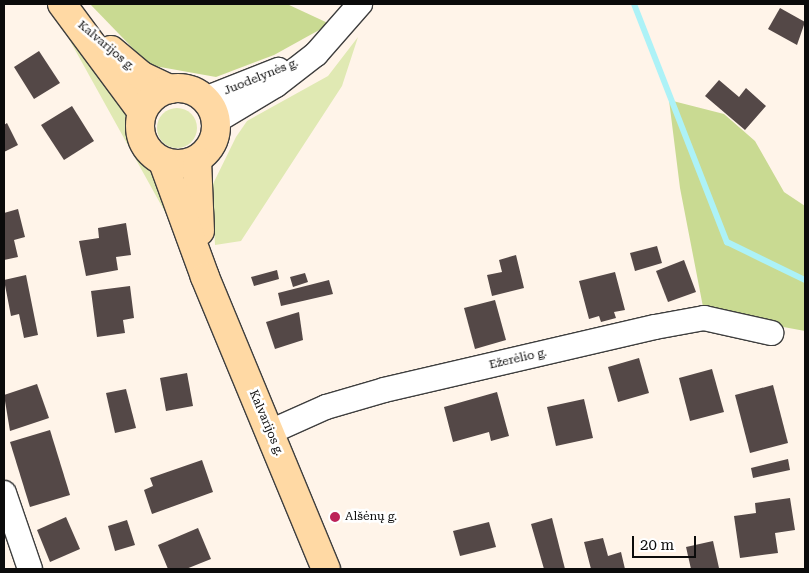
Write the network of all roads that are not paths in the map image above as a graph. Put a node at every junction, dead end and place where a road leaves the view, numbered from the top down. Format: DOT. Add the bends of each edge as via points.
graph roads {
  1 [pos="360,4"];
  2 [pos="66,10"];
  3 [pos="170,89"];
  4 [pos="210,110"];
  5 [pos="142,112"];
  6 [pos="197,160"];
  7 [pos="163,162"];
  8 [pos="204,277"];
  9 [pos="770,333"];
  10 [pos="270,432"];
  11 [pos="4,493"];
  12 [pos="11,541"];
  13 [pos="30,569"];
  14 [pos="326,569"];
  1 -- 4 [label="street, Juodelynės g." via="316,54 276,85"];
  2 -- 3 [label="main road, Kalvarijos g." via="142,76"];
  2 -- 5 [label="main road, Kalvarijos g."];
  3 -- 4 [label="main road" via="183,88"];
  3 -- 5 [label="main road" via="149,102"];
  4 -- 6 [label="main road" via="212,143"];
  5 -- 7 [label="main road" via="141,136 153,156"];
  6 -- 7 [label="main road" via="180,164"];
  6 -- 8 [label="main road, Kalvarijos g." via="195,188"];
  7 -- 8 [label="main road, Kalvarijos g."];
  8 -- 10 [label="main road, Kalvarijos g."];
  9 -- 10 [label="street, Ežerėlio g." via="704,318 655,327 384,390 326,408"];
  10 -- 14 [label="main road, Kalvarijos g."];
  11 -- 12 [label="street"];
  12 -- 13 [label="street"];
}
